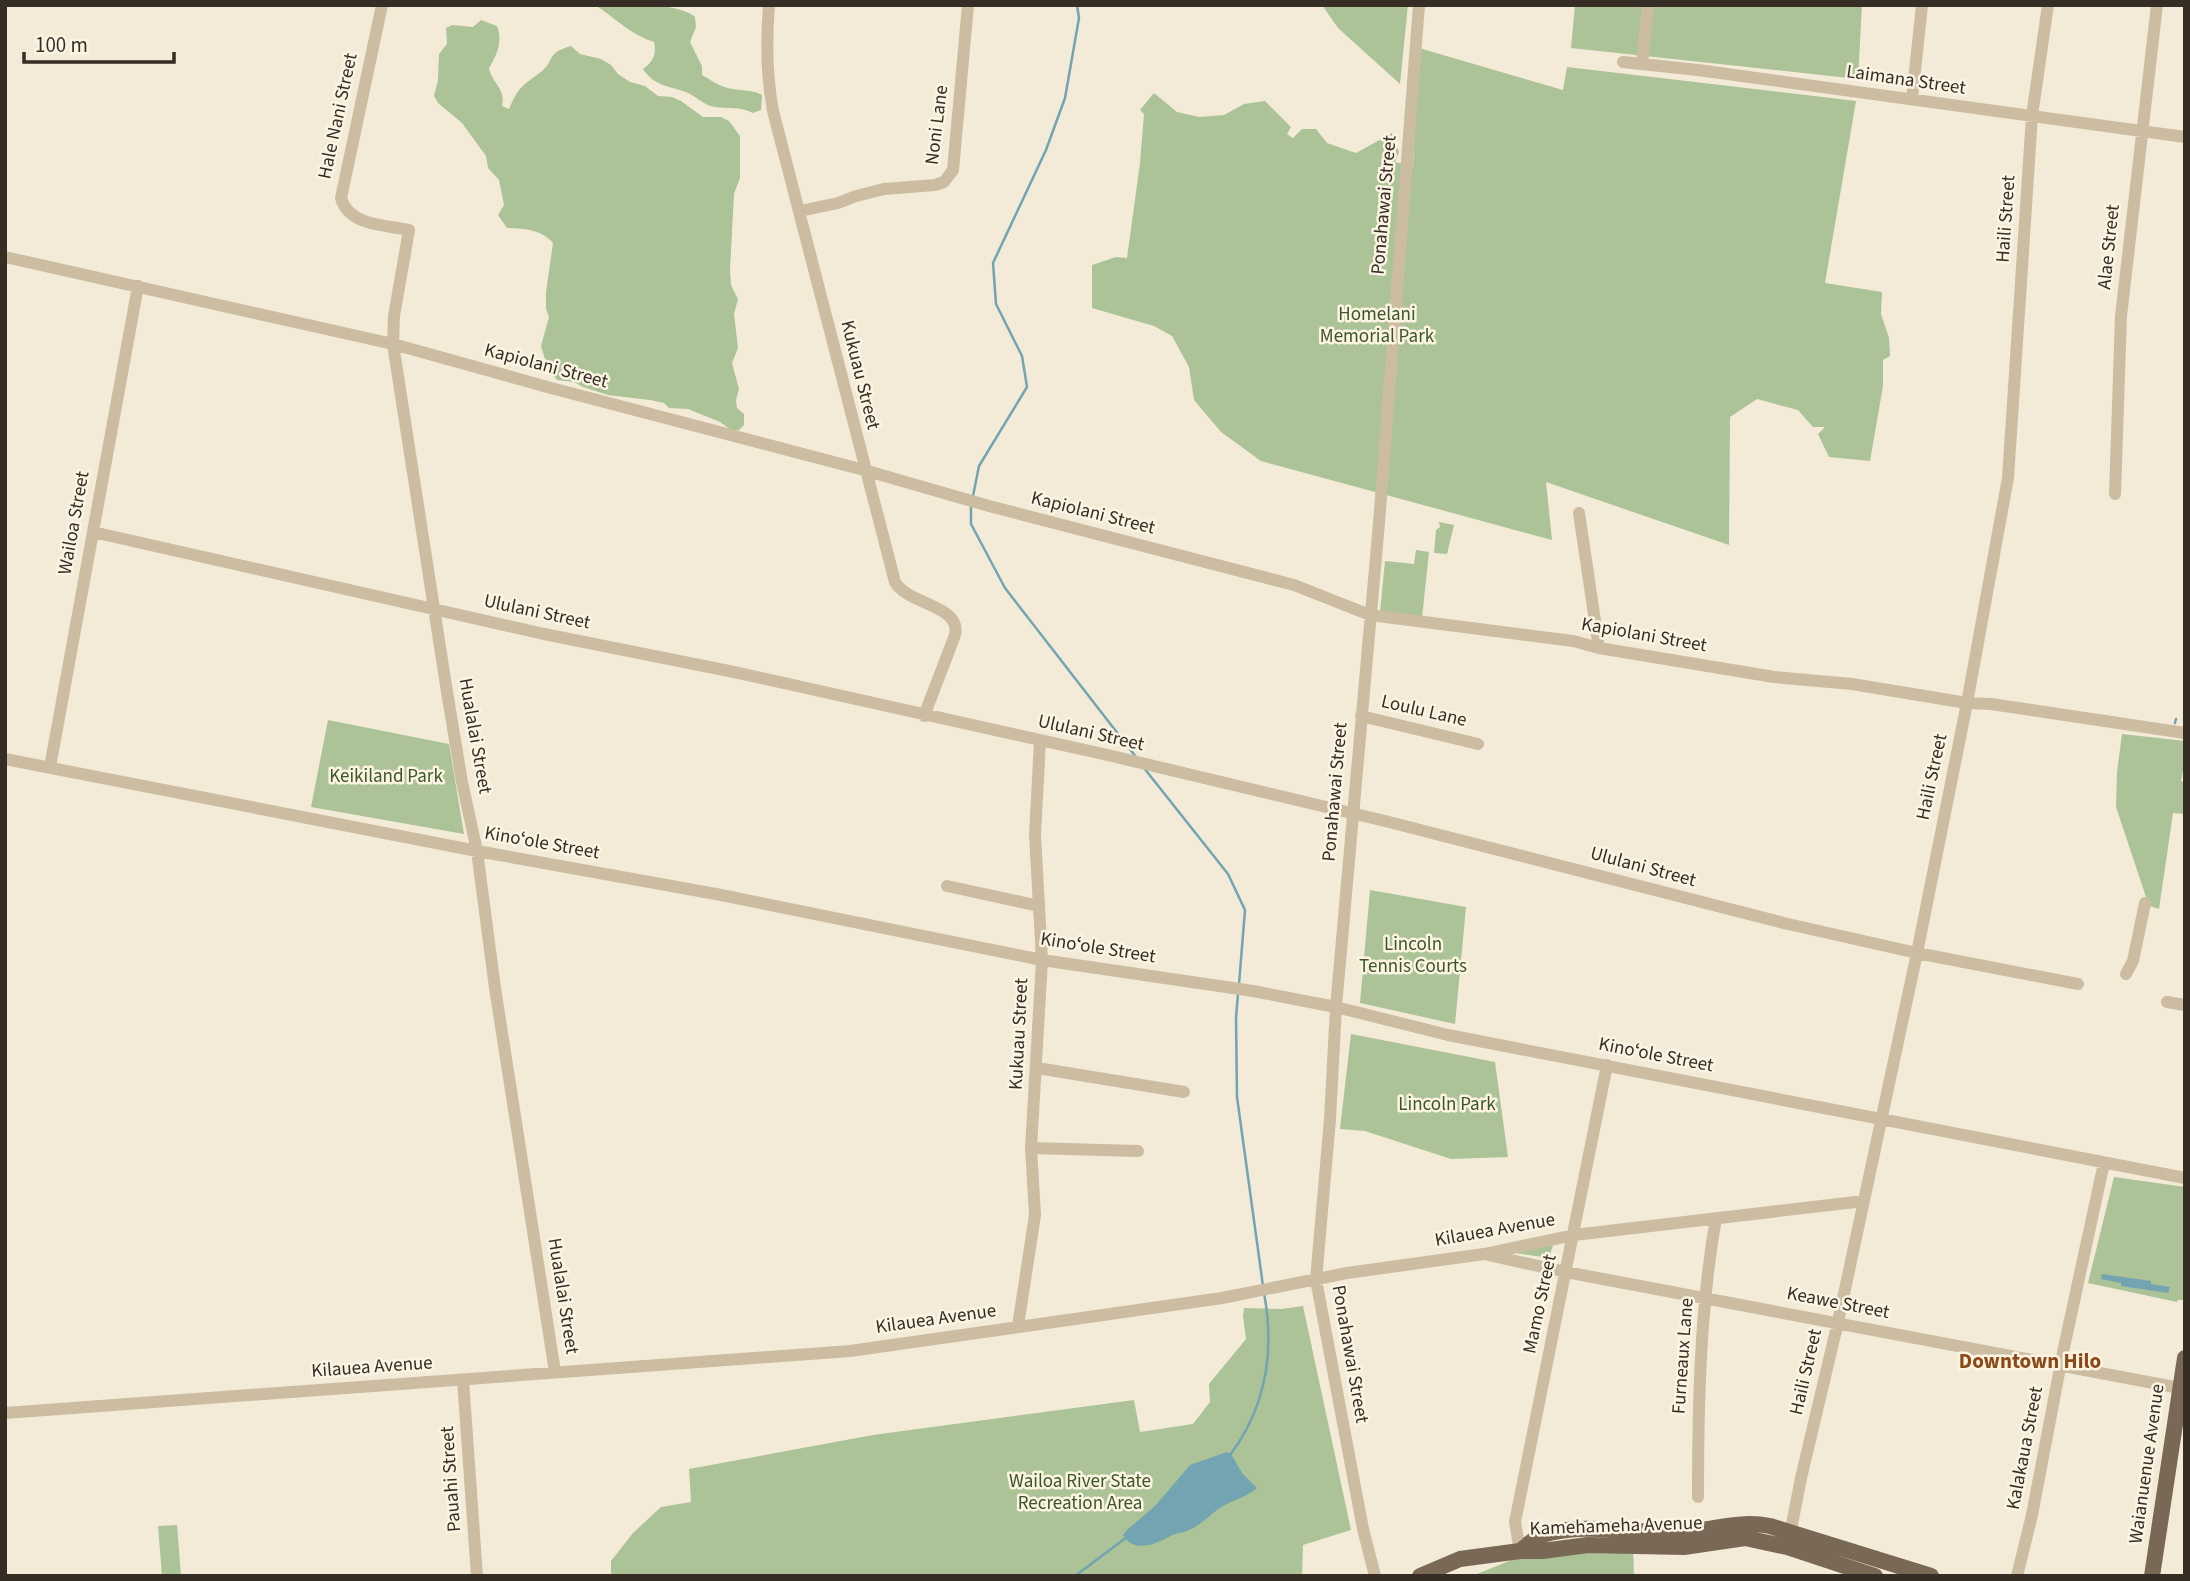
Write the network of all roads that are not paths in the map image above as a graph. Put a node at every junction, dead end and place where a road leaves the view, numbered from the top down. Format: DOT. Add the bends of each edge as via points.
graph roads {
  1 [pos="382,5"];
  2 [pos="769,5"];
  3 [pos="968,5"];
  4 [pos="1419,5"];
  5 [pos="1648,5"];
  6 [pos="1922,5"];
  7 [pos="2048,5"];
  8 [pos="2157,5"];
  9 [pos="1623,62"];
  10 [pos="1642,64"];
  11 [pos="1912,99"];
  12 [pos="2032,116"];
  13 [pos="2141,130"];
  14 [pos="2185,137"];
  15 [pos="800,211"];
  16 [pos="409,230"];
  17 [pos="5,257"];
  18 [pos="138,286"];
  19 [pos="393,344"];
  20 [pos="864,470"];
  21 [pos="2115,494"];
  22 [pos="1579,513"];
  23 [pos="93,532"];
  24 [pos="433,608"];
  25 [pos="1370,615"];
  26 [pos="1599,648"];
  27 [pos="1967,704"];
  28 [pos="924,716"];
  29 [pos="1361,716"];
  30 [pos="2185,733"];
  31 [pos="1040,741"];
  32 [pos="1478,744"];
  33 [pos="5,760"];
  34 [pos="50,767"];
  35 [pos="1353,814"];
  36 [pos="477,851"];
  37 [pos="947,886"];
  38 [pos="2145,903"];
  39 [pos="1039,906"];
  40 [pos="1917,953"];
  41 [pos="1042,960"];
  42 [pos="2126,974"];
  43 [pos="2078,984"];
  44 [pos="2167,1002"];
  45 [pos="2185,1005"];
  46 [pos="1336,1007"];
  47 [pos="1607,1065"];
  48 [pos="1037,1068"];
  49 [pos="1184,1092"];
  50 [pos="1881,1121"];
  51 [pos="1031,1148"];
  52 [pos="1138,1151"];
  53 [pos="2104,1163"];
  54 [pos="2185,1178"];
  55 [pos="1864,1201"];
  56 [pos="1716,1219"];
  57 [pos="1574,1234"];
  58 [pos="1484,1254"];
  59 [pos="1566,1272"];
  60 [pos="1316,1280"];
  61 [pos="1706,1297"];
  62 [pos="1838,1322"];
  63 [pos="1018,1326"];
  64 [pos="2185,1358"];
  65 [pos="2061,1365"];
  66 [pos="555,1372"];
  67 [pos="463,1380"];
  68 [pos="2182,1388"];
  69 [pos="5,1413"];
  70 [pos="1698,1497"];
  71 [pos="1789,1540"];
  72 [pos="1520,1550"];
  73 [pos="477,1576"];
  74 [pos="1376,1576"];
  75 [pos="1420,1576"];
  76 [pos="1875,1576"];
  77 [pos="1931,1576"];
  78 [pos="2017,1576"];
  79 [pos="2152,1576"];
  1 -- 16 [label="street, Hale Nani Street" via="341,198 354,217"];
  2 -- 15 [label="street, Kukuau Street" via="767,83"];
  3 -- 15 [label="street, Noni Lane" via="949,177 936,185 884,189"];
  4 -- 25 [label="street, Ponahawai Street"];
  5 -- 10 [label="street"];
  6 -- 11 [label="street"];
  7 -- 12 [label="street, Haili Street"];
  8 -- 13 [label="street, Alae Street"];
  9 -- 10 [label="street, Laimana Street"];
  10 -- 11 [label="street, Laimana Street"];
  11 -- 12 [label="street, Laimana Street"];
  12 -- 13 [label="street, Laimana Street"];
  12 -- 27 [label="street, Haili Street" via="2008,478"];
  13 -- 14 [label="street, Laimana Street"];
  13 -- 21 [label="street, Alae Street" via="2121,316"];
  15 -- 20 [label="street, Kukuau Street"];
  16 -- 19 [label="street, Hualalai Street"];
  17 -- 18 [label="street, Kapiolani Street"];
  18 -- 19 [label="street, Kapiolani Street"];
  18 -- 23 [label="street, Wailoa Street"];
  19 -- 20 [label="street, Kapiolani Street"];
  19 -- 24 [label="street, Hualalai Street"];
  20 -- 25 [label="street, Kapiolani Street" via="1294,585"];
  20 -- 28 [label="street, Kukuau Street" via="897,586 949,615 956,625"];
  22 -- 26 [label="street"];
  23 -- 24 [label="street, Ululani Street"];
  23 -- 34 [label="street, Wailoa Street"];
  24 -- 28 [label="street, Ululani Street"];
  24 -- 36 [label="street, Hualalai Street"];
  25 -- 26 [label="street, Kapiolani Street"];
  25 -- 29 [label="street, Ponahawai Street"];
  26 -- 27 [label="street, Kapiolani Street"];
  27 -- 30 [label="street, Kapiolani Street"];
  27 -- 40 [label="street, Haili Street"];
  28 -- 31 [label="street, Ululani Street"];
  29 -- 32 [label="street, Loulu Lane"];
  29 -- 35 [label="street, Ponahawai Street"];
  31 -- 35 [label="street, Ululani Street"];
  31 -- 39 [label="street, Kukuau Street" via="1035,835"];
  33 -- 34 [label="street, Kinoʻole Street"];
  34 -- 36 [label="street, Kinoʻole Street"];
  35 -- 40 [label="street, Ululani Street"];
  35 -- 46 [label="street, Ponahawai Street"];
  36 -- 41 [label="street, Kinoʻole Street"];
  36 -- 66 [label="street, Hualalai Street"];
  37 -- 39 [label="street"];
  38 -- 42 [label="street"];
  39 -- 41 [label="street, Kukuau Street"];
  40 -- 43 [label="street, Ululani Street"];
  40 -- 50 [label="street, Haili Street"];
  41 -- 46 [label="street, Kinoʻole Street"];
  41 -- 48 [label="street, Kukuau Street"];
  44 -- 45 [label="street"];
  46 -- 47 [label="street, Kinoʻole Street" via="1448,1035"];
  46 -- 60 [label="street, Ponahawai Street"];
  47 -- 50 [label="street, Kinoʻole Street"];
  47 -- 57 [label="street, Mamo Street"];
  48 -- 49 [label="street"];
  48 -- 51 [label="street, Kukuau Street"];
  50 -- 53 [label="street, Kinoʻole Street"];
  50 -- 55 [label="street, Haili Street"];
  51 -- 52 [label="street"];
  51 -- 63 [label="street, Kukuau Street" via="1035,1215"];
  53 -- 54 [label="street, Kinoʻole Street"];
  53 -- 65 [label="street, Kalakaua Street"];
  55 -- 56 [label="street, Kilauea Avenue"];
  55 -- 62 [label="street, Haili Street"];
  56 -- 57 [label="street, Kilauea Avenue"];
  56 -- 61 [label="street, Furneaux Lane"];
  57 -- 58 [label="street, Kilauea Avenue"];
  57 -- 59 [label="street, Mamo Street"];
  58 -- 59 [label="street, Keawe Street"];
  58 -- 60 [label="street, Kilauea Avenue"];
  59 -- 61 [label="street, Keawe Street"];
  59 -- 72 [label="street, Mamo Street" via="1515,1522"];
  60 -- 63 [label="street, Kilauea Avenue"];
  60 -- 74 [label="street, Ponahawai Street"];
  61 -- 62 [label="street, Keawe Street"];
  61 -- 70 [label="street, Furneaux Lane"];
  62 -- 65 [label="street, Keawe Street"];
  62 -- 71 [label="street, Haili Street"];
  63 -- 66 [label="street, Kilauea Avenue" via="834,1352"];
  64 -- 68 [label="main road, Waianuenue Avenue"];
  65 -- 68 [label="street, Keawe Street"];
  65 -- 78 [label="street, Kalakaua Street"];
  66 -- 67 [label="street, Kilauea Avenue"];
  67 -- 69 [label="street, Kilauea Avenue"];
  67 -- 73 [label="street, Pauahi Street"];
  68 -- 79 [label="main road, Waianuenue Avenue"];
  71 -- 72 [label="main road, Kamehameha Avenue" via="1745,1538 1684,1547 1588,1545"];
  71 -- 76 [label="main road, Kamehameha Avenue"];
  71 -- 77 [label="main road, Kamehameha Avenue"];
  72 -- 75 [label="main road, Kamehameha Avenue" via="1460,1559"];
}
